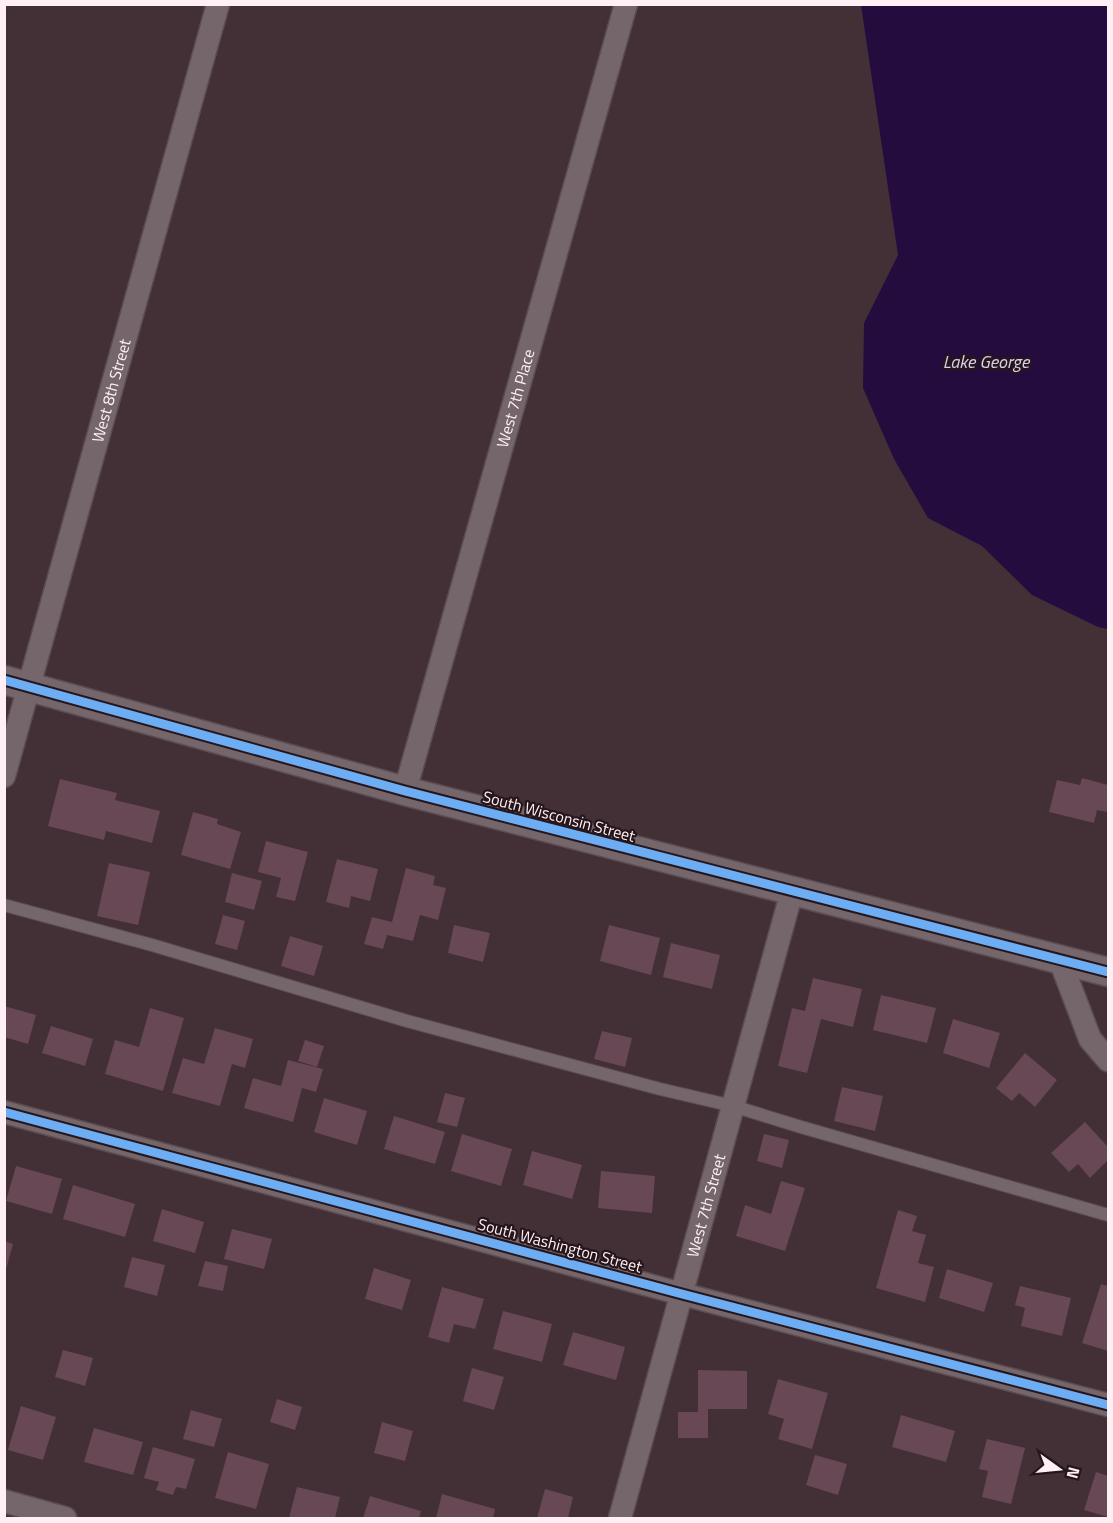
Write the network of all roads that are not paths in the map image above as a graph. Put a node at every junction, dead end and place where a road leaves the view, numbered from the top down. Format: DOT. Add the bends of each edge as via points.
graph roads {
  1 [pos="218,4"];
  2 [pos="626,4"];
  3 [pos="17,683"];
  4 [pos="4,776"];
  5 [pos="405,791"];
  6 [pos="792,891"];
  7 [pos="4,904"];
  8 [pos="1060,960"];
  9 [pos="1108,972"];
  10 [pos="1108,1060"];
  11 [pos="733,1106"];
  12 [pos="4,1112"];
  13 [pos="1108,1215"];
  14 [pos="682,1294"];
  15 [pos="1108,1406"];
  16 [pos="4,1501"];
  17 [pos="65,1518"];
  18 [pos="620,1518"];
  1 -- 3 [label="street, West 8th Street"];
  2 -- 5 [label="street, West 7th Place"];
  3 -- 4 [label="street, West 8th Street"];
  3 -- 5 [label="street, South Wisconsin Street"];
  5 -- 6 [label="street, South Wisconsin Street"];
  6 -- 8 [label="street, South Wisconsin Street"];
  6 -- 11 [label="street, West 7th Street"];
  7 -- 11 [label="lane" via="407,1021"];
  8 -- 9 [label="street, South Wisconsin Street"];
  8 -- 10 [label="street" via="1090,1039"];
  11 -- 13 [label="lane"];
  11 -- 14 [label="street, West 7th Street"];
  12 -- 14 [label="street, South Washington Street"];
  14 -- 15 [label="street, South Washington Street"];
  14 -- 18 [label="street, West 7th Street"];
  16 -- 17 [label="street"];
}
